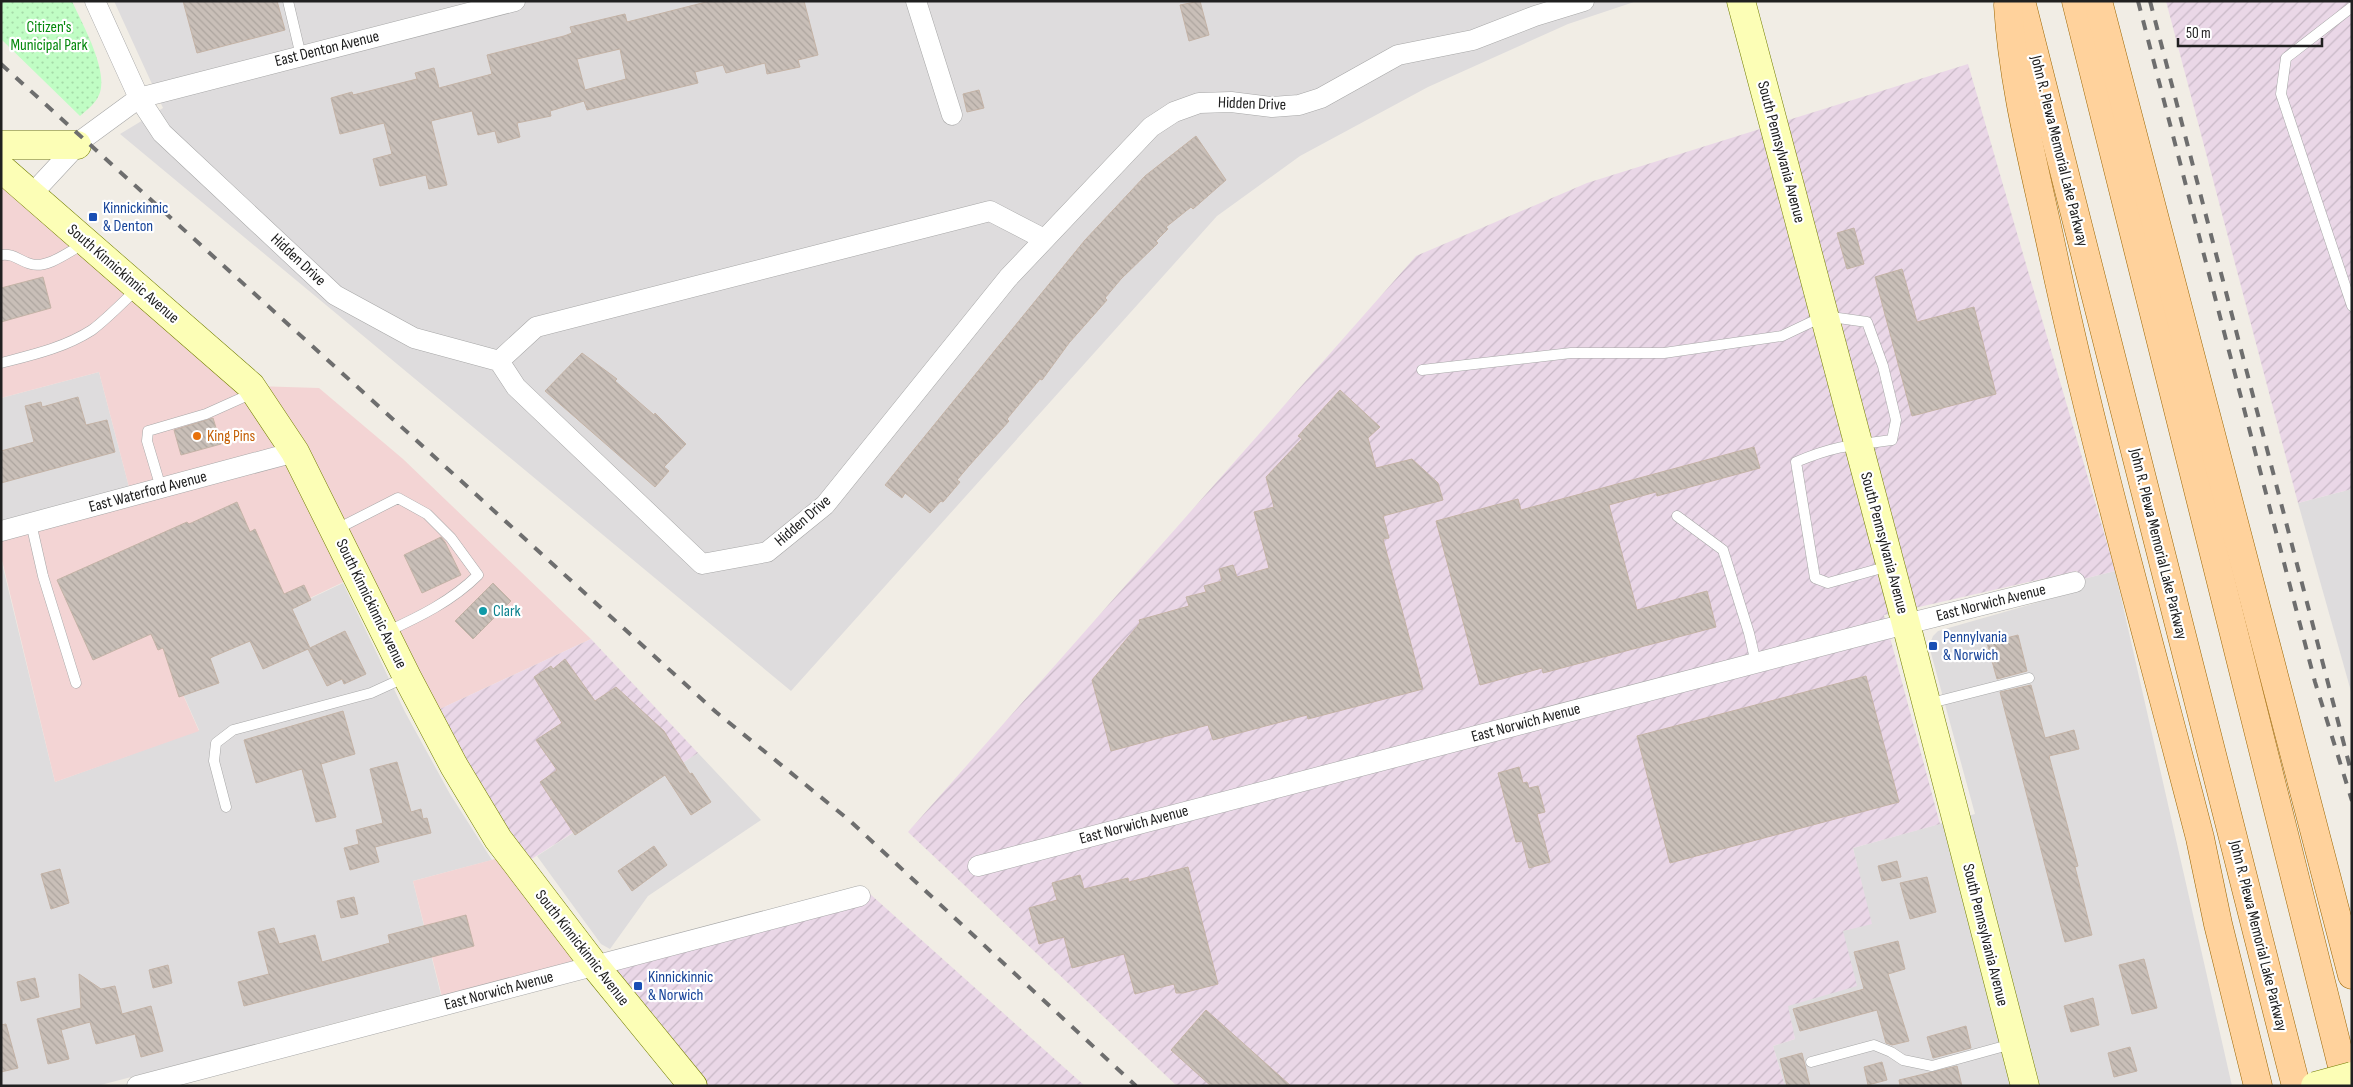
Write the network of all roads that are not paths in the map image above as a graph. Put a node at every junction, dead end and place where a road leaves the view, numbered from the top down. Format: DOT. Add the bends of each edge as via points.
graph roads {
  1 [pos="95,1"];
  2 [pos="288,1"];
  3 [pos="515,1"];
  4 [pos="916,1"];
  5 [pos="1584,1"];
  6 [pos="1741,1"];
  7 [pos="2008,1"];
  8 [pos="2021,1"];
  9 [pos="2076,1"];
  10 [pos="2098,1"];
  11 [pos="2352,6"];
  12 [pos="301,56"];
  13 [pos="139,98"];
  14 [pos="952,115"];
  15 [pos="1,145"];
  16 [pos="78,145"];
  17 [pos="1,168"];
  18 [pos="32,195"];
  19 [pos="1044,239"];
  20 [pos="86,242"];
  21 [pos="1,255"];
  22 [pos="138,288"];
  23 [pos="2352,306"];
  24 [pos="1824,316"];
  25 [pos="499,361"];
  26 [pos="1,363"];
  27 [pos="1422,370"];
  28 [pos="255,392"];
  29 [pos="1858,442"];
  30 [pos="295,452"];
  31 [pos="162,488"];
  32 [pos="1677,516"];
  33 [pos="31,524"];
  34 [pos="334,530"];
  35 [pos="1,532"];
  36 [pos="1890,566"];
  37 [pos="2076,582"];
  38 [pos="1906,624"];
  39 [pos="385,633"];
  40 [pos="1756,663"];
  41 [pos="407,677"];
  42 [pos="2029,678"];
  43 [pos="76,683"];
  44 [pos="1926,704"];
  45 [pos="226,807"];
  46 [pos="978,866"];
  47 [pos="860,896"];
  48 [pos="595,966"];
  49 [pos="2352,975"];
  50 [pos="2013,1044"];
  51 [pos="1811,1062"];
  52 [pos="2352,1076"];
  53 [pos="137,1086"];
  54 [pos="693,1086"];
  55 [pos="2025,1086"];
  56 [pos="2258,1086"];
  57 [pos="2296,1086"];
  58 [pos="2315,1086"];
  59 [pos="2347,1086"];
  1 -- 13 [label="street, Hidden Drive"];
  2 -- 12 [label="lane"];
  3 -- 12 [label="street, East Denton Avenue"];
  4 -- 14 [label="street"];
  5 -- 19 [label="street, Hidden Drive" via="1473,40 1398,55 1320,98 1299,105 1272,107 1232,102 1199,103 1174,112 1151,127"];
  6 -- 24 [label="street, South Pennsylvania Avenue"];
  7 -- 56 [label="main road" via="2010,33 2029,142 2066,315 2200,838"];
  8 -- 57 [label="main road, John R. Plewa Memorial Lake Parkway"];
  9 -- 59 [label="main road"];
  10 -- 49 [label="main road"];
  11 -- 23 [label="lane" via="2286,58 2281,94"];
  12 -- 13 [label="street, East Denton Avenue"];
  13 -- 16 [label="street"];
  13 -- 25 [label="street, Hidden Drive" via="162,133 336,295 414,338"];
  15 -- 16 [label="street"];
  16 -- 18 [label="street"];
  17 -- 18 [label="street, South Kinnickinnic Avenue"];
  18 -- 20 [label="street, South Kinnickinnic Avenue"];
  19 -- 25 [label="street" via="990,211 536,327"];
  19 -- 25 [label="street, Hidden Drive" via="1008,278 825,505 767,552 702,564 516,387"];
  20 -- 21 [label="lane" via="49,262 36,265 10,254"];
  20 -- 22 [label="street, South Kinnickinnic Avenue"];
  22 -- 26 [label="lane" via="102,322 79,338"];
  22 -- 28 [label="street, South Kinnickinnic Avenue"];
  24 -- 27 [label="lane" via="1782,336 1664,353 1571,353"];
  24 -- 29 [label="street, South Pennsylvania Avenue"];
  24 -- 29 [label="lane" via="1867,322 1883,366 1896,420 1892,440"];
  28 -- 30 [label="street, South Kinnickinnic Avenue"];
  28 -- 31 [label="lane" via="206,414 148,431 147,441"];
  29 -- 36 [label="street, South Pennsylvania Avenue"];
  29 -- 36 [label="lane" via="1827,449 1796,462 1815,578 1828,583"];
  30 -- 31 [label="street, East Waterford Avenue"];
  30 -- 34 [label="street, South Kinnickinnic Avenue"];
  31 -- 33 [label="street, East Waterford Avenue"];
  32 -- 40 [label="lane" via="1723,550 1750,633"];
  33 -- 35 [label="street, East Waterford Avenue"];
  33 -- 43 [label="lane" via="42,576"];
  34 -- 39 [label="street, South Kinnickinnic Avenue"];
  34 -- 39 [label="lane" via="398,498 427,514 451,538 478,575 464,589"];
  36 -- 38 [label="street, South Pennsylvania Avenue"];
  37 -- 38 [label="street, East Norwich Avenue"];
  38 -- 40 [label="street, East Norwich Avenue"];
  38 -- 44 [label="street, South Pennsylvania Avenue"];
  39 -- 41 [label="street, South Kinnickinnic Avenue"];
  40 -- 46 [label="street, East Norwich Avenue"];
  41 -- 45 [label="lane" via="371,692 233,730 216,743 214,762"];
  41 -- 48 [label="street, South Kinnickinnic Avenue" via="498,840"];
  42 -- 44 [label="lane"];
  44 -- 50 [label="street, South Pennsylvania Avenue"];
  47 -- 48 [label="street, East Norwich Avenue"];
  48 -- 53 [label="street, East Norwich Avenue"];
  48 -- 54 [label="street, South Kinnickinnic Avenue"];
  50 -- 51 [label="lane" via="1932,1066 1903,1060 1874,1046"];
  50 -- 55 [label="street, South Pennsylvania Avenue"];
  52 -- 58 [label="street, bridge"];
}
